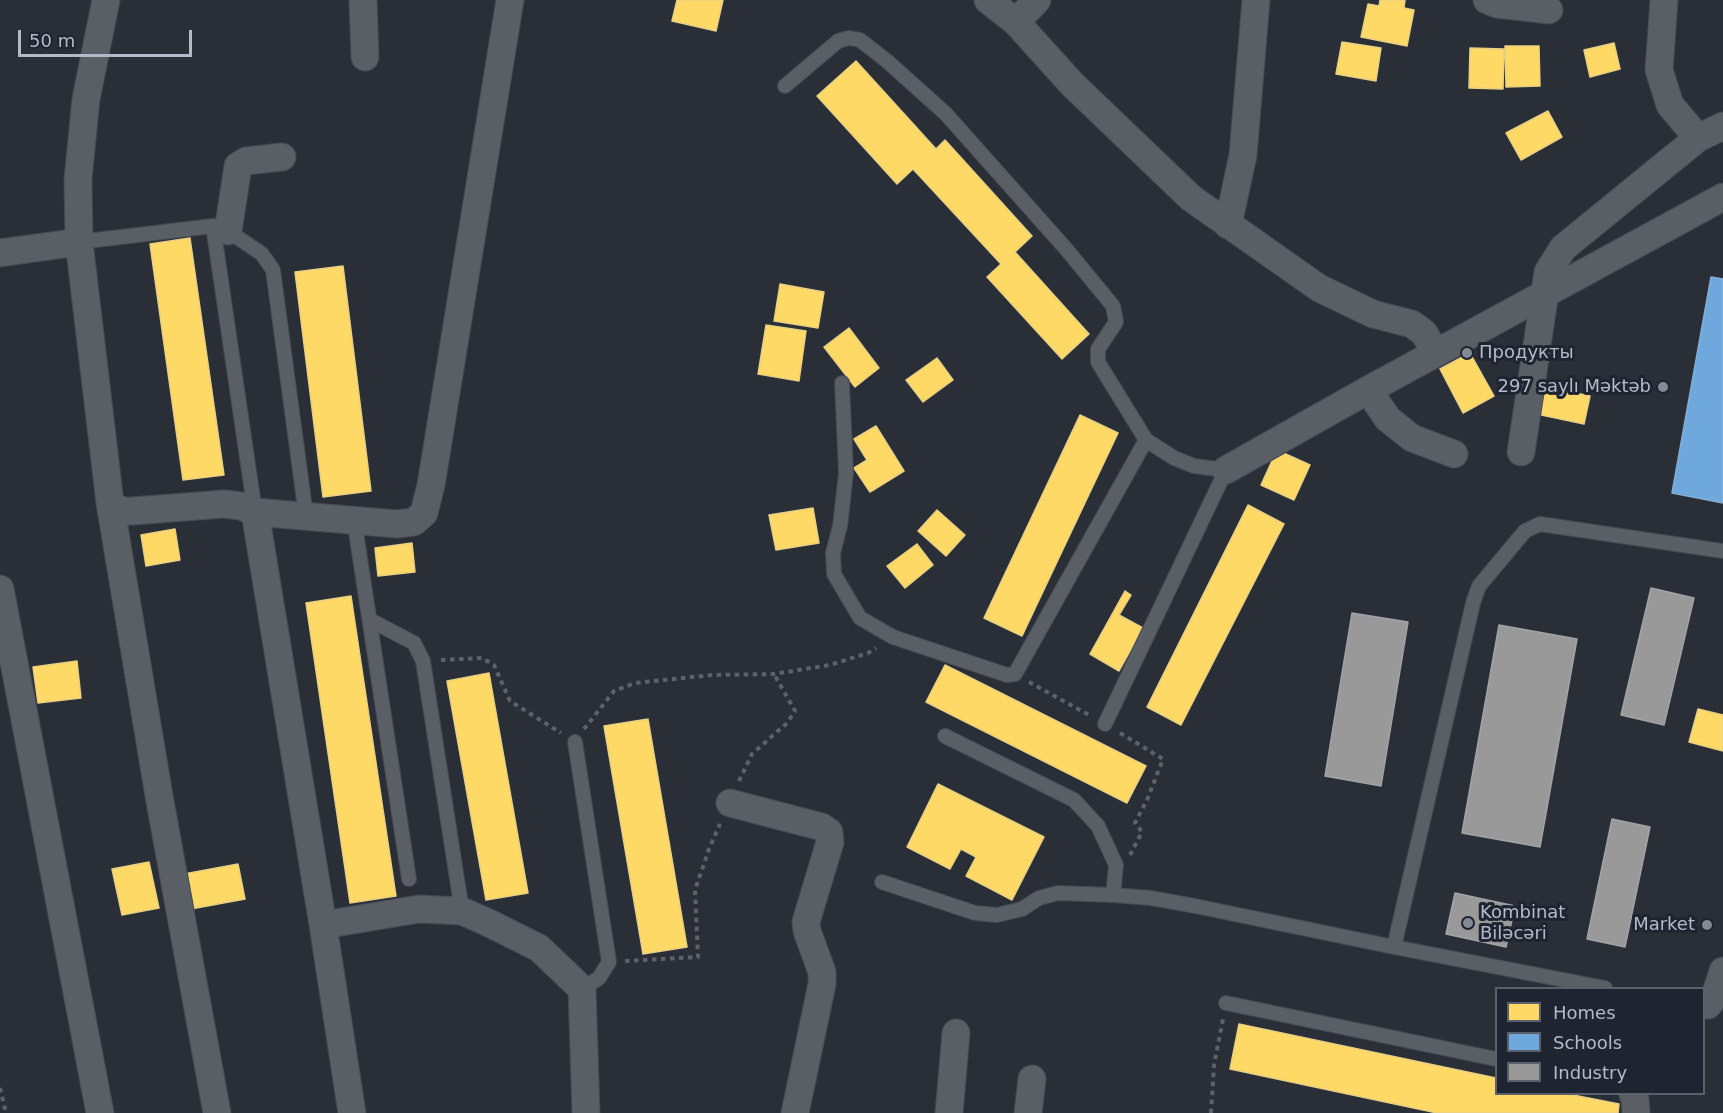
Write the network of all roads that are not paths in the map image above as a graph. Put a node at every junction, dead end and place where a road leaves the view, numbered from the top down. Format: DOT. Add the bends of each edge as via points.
graph roads {
  1 [pos="106,0"];
  2 [pos="363,0"];
  3 [pos="510,0"];
  4 [pos="988,0"];
  5 [pos="1037,0"];
  6 [pos="1256,0"];
  7 [pos="1487,0"];
  8 [pos="1664,0"];
  9 [pos="1549,10"];
  10 [pos="1016,22"];
  11 [pos="365,57"];
  12 [pos="785,86"];
  13 [pos="1723,126"];
  14 [pos="1698,138"];
  15 [pos="282,157"];
  16 [pos="1723,197"];
  17 [pos="1228,225"];
  18 [pos="221,229"];
  19 [pos="79,242"];
  20 [pos="0,252"];
  21 [pos="1545,293"];
  22 [pos="1436,353"];
  23 [pos="842,383"];
  24 [pos="1368,390"];
  25 [pos="1146,440"];
  26 [pos="1521,452"];
  27 [pos="1454,454"];
  28 [pos="1226,470"];
  29 [pos="110,503"];
  30 [pos="255,512"];
  31 [pos="306,516"];
  32 [pos="354,519"];
  33 [pos="1723,551"];
  34 [pos="0,589"];
  35 [pos="370,620"];
  36 [pos="1105,724"];
  37 [pos="945,736"];
  38 [pos="575,742"];
  39 [pos="730,803"];
  40 [pos="409,879"];
  41 [pos="882,882"];
  42 [pos="1113,895"];
  43 [pos="462,911"];
  44 [pos="323,925"];
  45 [pos="1394,947"];
  46 [pos="1723,971"];
  47 [pos="1600,987"];
  48 [pos="582,989"];
  49 [pos="1226,1003"];
  50 [pos="1711,1008"];
  51 [pos="956,1034"];
  52 [pos="1495,1059"];
  53 [pos="1032,1079"];
  54 [pos="1633,1095"];
  55 [pos="100,1113"];
  56 [pos="217,1113"];
  57 [pos="352,1113"];
  58 [pos="586,1113"];
  59 [pos="795,1113"];
  60 [pos="949,1113"];
  61 [pos="1028,1113"];
  62 [pos="1636,1113"];
  1 -- 19 [label="street" via="86,99 78,179"];
  2 -- 11 [label="street"];
  3 -- 32 [label="street" via="424,513 414,522 397,524"];
  4 -- 10 [label="street"];
  5 -- 10 [label="street"];
  6 -- 17 [label="street" via="1243,155"];
  7 -- 9 [label="street"];
  8 -- 14 [label="street" via="1659,70 1670,105"];
  10 -- 17 [label="street" via="1137,147 1191,198"];
  12 -- 25 [label="lane" via="838,41 849,38 860,40 887,61 946,114 1113,306 1116,322 1098,349 1098,362"];
  13 -- 14 [label="street"];
  14 -- 21 [label="street" via="1563,248 1548,272"];
  15 -- 18 [label="street" via="246,161 238,166"];
  16 -- 21 [label="street"];
  17 -- 22 [label="street" via="1319,288 1373,314 1412,324 1424,333"];
  18 -- 19 [label="lane"];
  18 -- 30 [label="lane"];
  18 -- 31 [label="lane" via="262,254 273,270"];
  19 -- 20 [label="street"];
  19 -- 29 [label="street"];
  21 -- 22 [label="street"];
  21 -- 26 [label="street"];
  22 -- 24 [label="street"];
  23 -- 25 [label="lane" via="846,473 833,553 834,574 860,618 893,637 1007,675 1015,674"];
  24 -- 27 [label="street" via="1389,419 1412,438"];
  24 -- 28 [label="street"];
  25 -- 28 [label="lane" via="1174,459"];
  28 -- 36 [label="lane"];
  29 -- 30 [label="street" via="121,511 132,512 224,504"];
  29 -- 56 [label="street"];
  30 -- 31 [label="street"];
  30 -- 44 [label="street"];
  31 -- 32 [label="street"];
  32 -- 35 [label="lane"];
  33 -- 45 [label="lane" via="1540,525 1525,531 1479,586"];
  34 -- 55 [label="street"];
  35 -- 40 [label="lane"];
  35 -- 43 [label="lane" via="414,643 423,661"];
  37 -- 42 [label="lane" via="1074,800 1098,826 1116,865"];
  38 -- 48 [label="lane" via="609,962 599,978"];
  39 -- 59 [label="street" via="829,832 830,842 806,921 822,984"];
  41 -- 42 [label="lane" via="975,913 998,915 1058,893"];
  42 -- 45 [label="lane" via="1184,904"];
  43 -- 44 [label="street" via="419,909"];
  43 -- 48 [label="street" via="538,948"];
  44 -- 57 [label="street"];
  45 -- 47 [label="lane"];
  46 -- 50 [label="street"];
  48 -- 58 [label="street"];
  49 -- 52 [label="lane"];
  51 -- 60 [label="street"];
  53 -- 61 [label="street"];
  54 -- 62 [label="street"];
}
